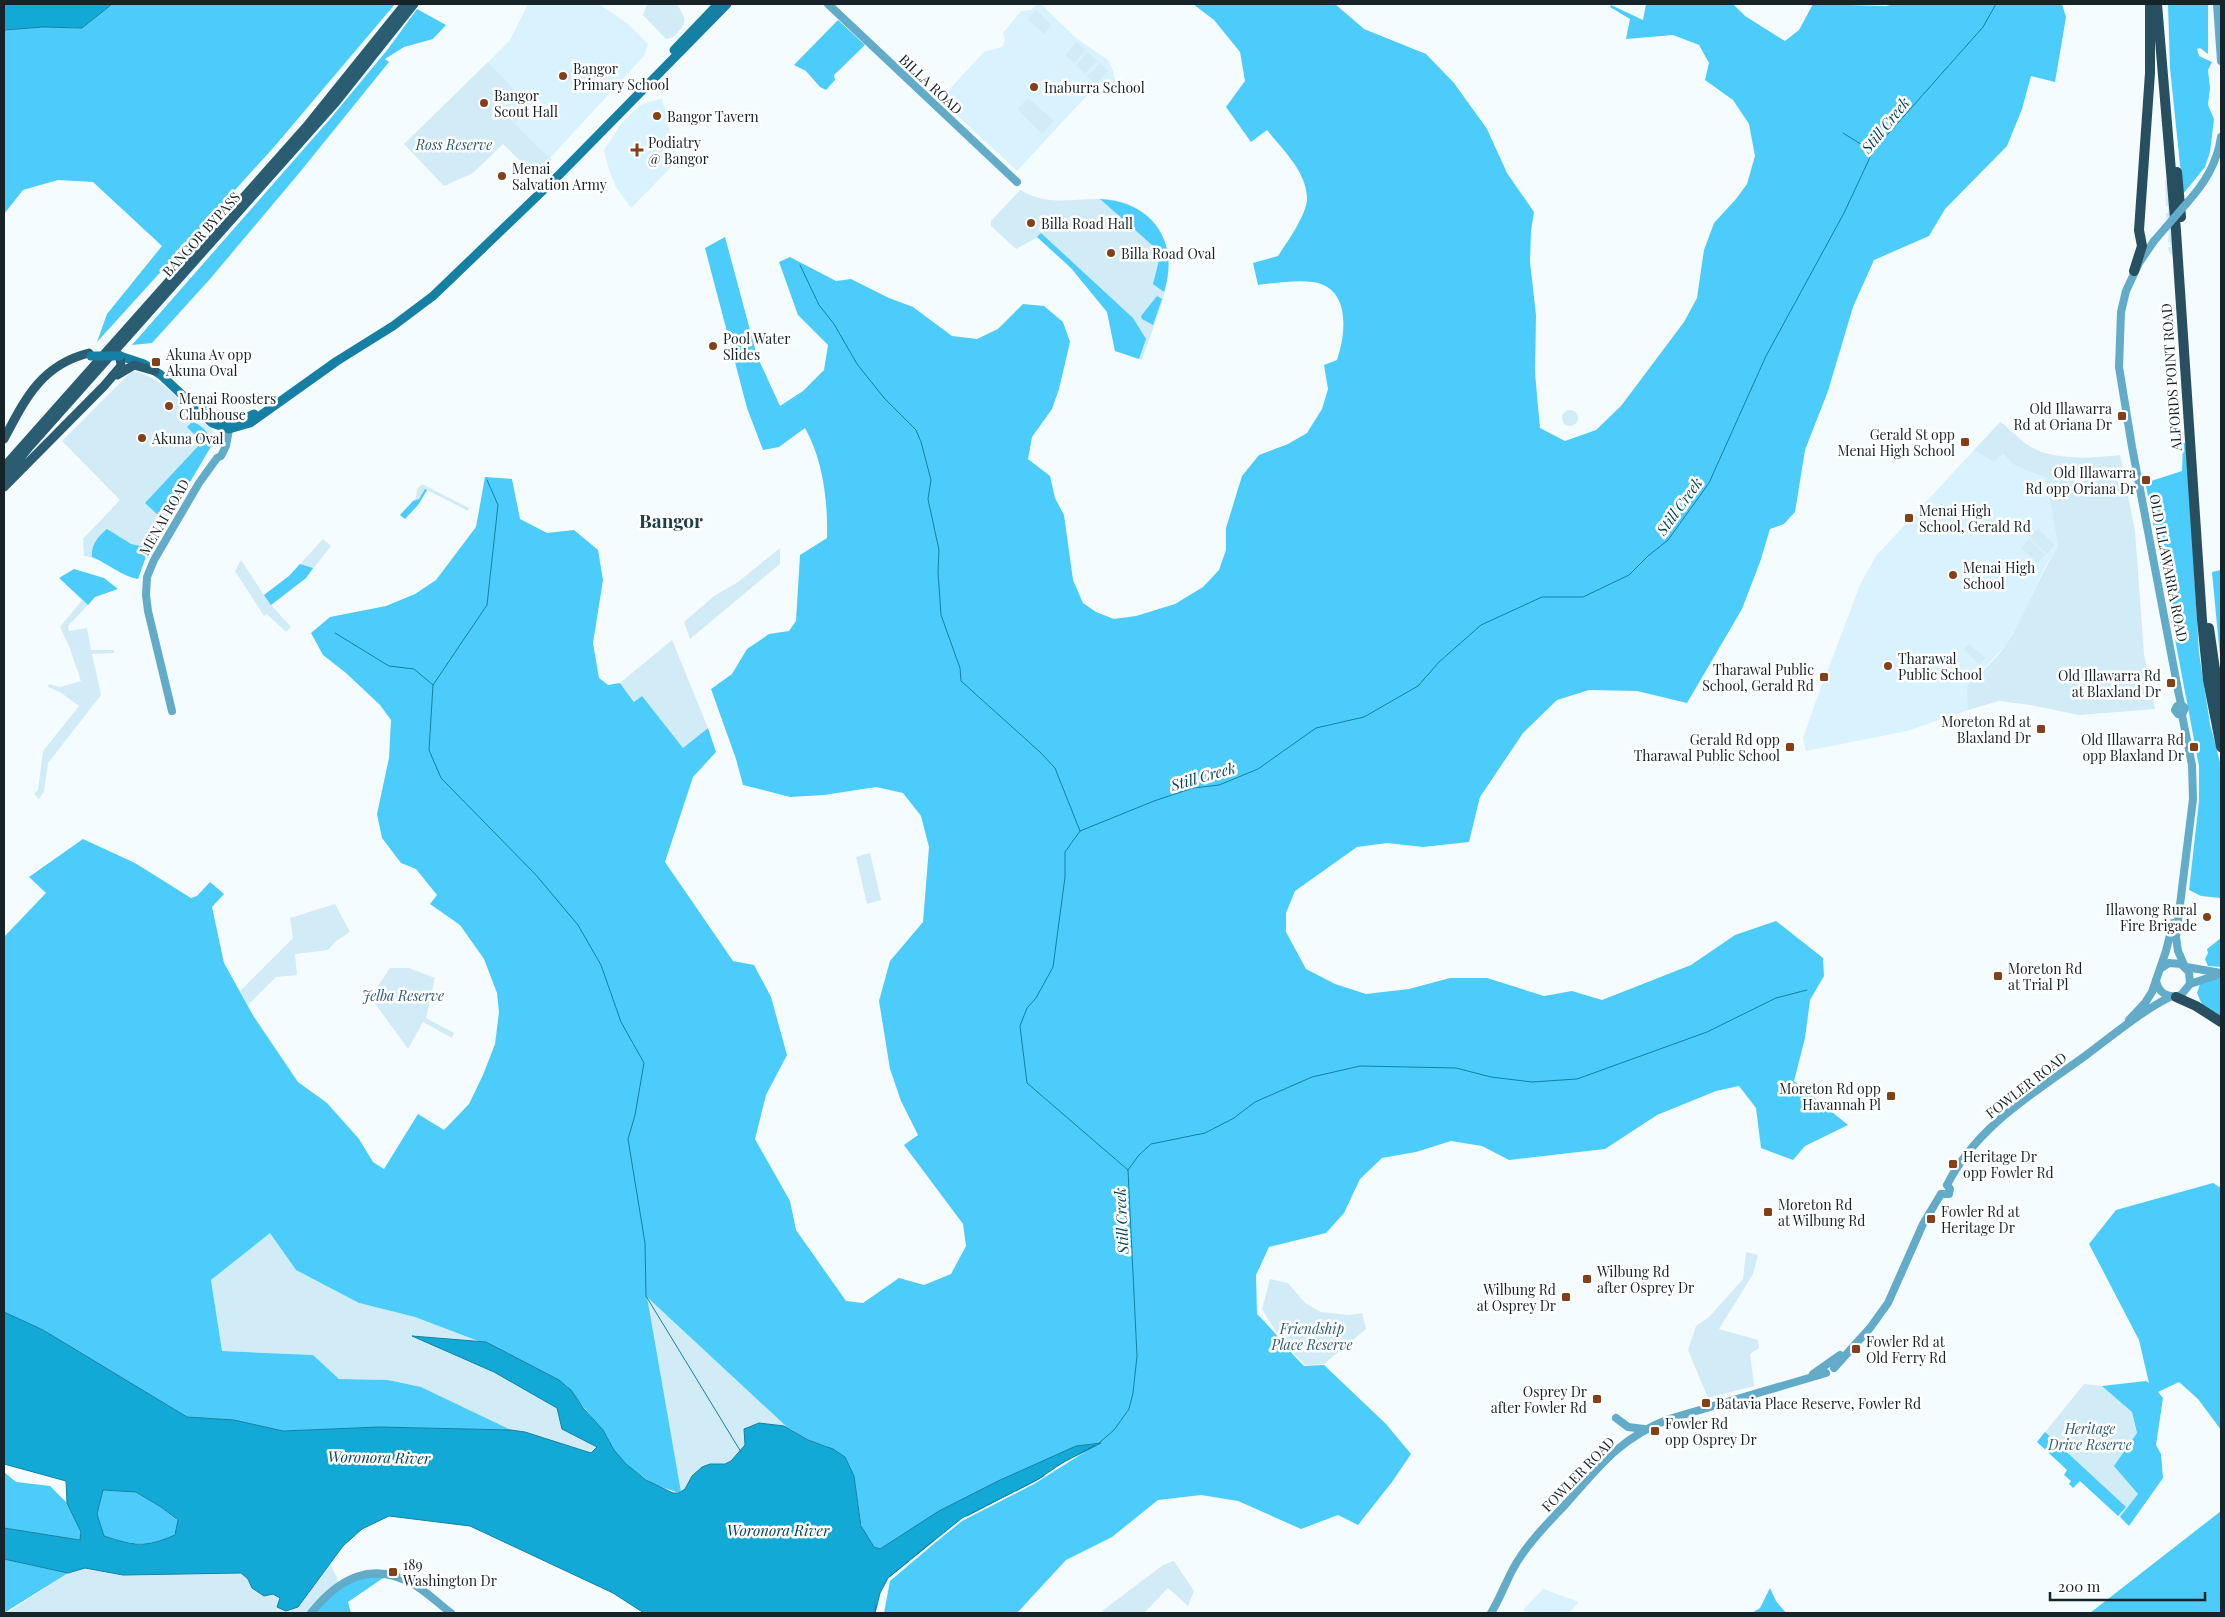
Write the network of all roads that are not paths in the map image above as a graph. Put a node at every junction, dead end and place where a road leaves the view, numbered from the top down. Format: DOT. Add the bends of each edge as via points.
graph roads {
  1 [pos="405,4"];
  2 [pos="414,4"];
  3 [pos="718,4"];
  4 [pos="727,4"];
  5 [pos="828,4"];
  6 [pos="2150,4"];
  7 [pos="2158,4"];
  8 [pos="2164,4"];
  9 [pos="2216,4"];
  10 [pos="402,14"];
  11 [pos="671,56"];
  12 [pos="2221,62"];
  13 [pos="2221,137"];
  14 [pos="1017,182"];
  15 [pos="2134,271"];
  16 [pos="120,355"];
  17 [pos="155,371"];
  18 [pos="104,386"];
  19 [pos="227,425"];
  20 [pos="4,439"];
  21 [pos="4,467"];
  22 [pos="4,478"];
  23 [pos="4,487"];
  24 [pos="172,711"];
  25 [pos="2221,711"];
  26 [pos="2221,747"];
  27 [pos="2184,870"];
  28 [pos="2185,967"];
  29 [pos="2158,970"];
  30 [pos="2221,973"];
  31 [pos="2156,980"];
  32 [pos="2190,984"];
  33 [pos="2173,997"];
  34 [pos="2221,1022"];
  35 [pos="2110,1037"];
  36 [pos="1852,1347"];
  37 [pos="1826,1364"];
  38 [pos="1834,1368"];
  39 [pos="1826,1373"];
  40 [pos="1802,1380"];
  41 [pos="1616,1418"];
  42 [pos="1648,1428"];
  43 [pos="1494,1611"];
  44 [pos="311,1613"];
  45 [pos="451,1613"];
  1 -- 10 [label="main road, BANGOR BYPASS"];
  2 -- 10 [label="main road, BANGOR BYPASS"];
  3 -- 11 [label="main road"];
  4 -- 11 [label="main road"];
  5 -- 14 [label="street, BILLA ROAD"];
  6 -- 15 [label="highway" via="2150,73 2139,230 2142,246"];
  7 -- 26 [label="highway, ALFORDS POINT ROAD" via="2202,620 2208,680"];
  8 -- 25 [label="highway, ALFORDS POINT ROAD" via="2207,609"];
  9 -- 12 [label="street"];
  10 -- 21 [label="main road, BANGOR BYPASS"];
  10 -- 22 [label="main road, BANGOR BYPASS" via="336,102"];
  11 -- 19 [label="main road" via="470,262 415,311 250,423"];
  13 -- 15 [label="street, OLD ILLAWARRA ROAD, bridge" via="2210,173"];
  15 -- 27 [label="street, OLD ILLAWARRA ROAD" via="2121,312 2119,367 2181,704 2175,710 2182,714 2192,766 2193,787"];
  16 -- 17 [label="main road"];
  16 -- 18 [label="main road" via="120,368"];
  16 -- 19 [label="main road" via="143,359 159,368"];
  16 -- 20 [label="main road, bridge" via="82,353 52,370 26,398"];
  17 -- 18 [label="main road" via="132,366"];
  17 -- 19 [label="main road" via="205,418"];
  18 -- 23 [label="main road"];
  19 -- 24 [label="street, MENAI ROAD" via="224,451 199,483 154,560 146,585 148,612"];
  27 -- 28 [label="street" via="2176,937"];
  27 -- 29 [label="street" via="2171,934"];
  28 -- 29 [label="street" via="2173,962"];
  28 -- 30 [label="street"];
  28 -- 32 [label="street" via="2191,978"];
  29 -- 31 [label="street"];
  30 -- 32 [label="street"];
  31 -- 33 [label="street" via="2160,991"];
  31 -- 35 [label="street, FOWLER ROAD" via="2145,1003"];
  32 -- 33 [label="street" via="2185,992"];
  33 -- 34 [label="highway" via="2196,1006"];
  33 -- 35 [label="street, FOWLER ROAD"];
  35 -- 36 [label="street, FOWLER ROAD" via="2003,1116 1964,1158 1947,1185 1950,1192 1941,1194 1923,1224 1888,1303"];
  36 -- 37 [label="street, FOWLER ROAD"];
  36 -- 38 [label="street, FOWLER ROAD"];
  37 -- 38 [label="street" via="1831,1363"];
  37 -- 39 [label="street" via="1823,1370"];
  37 -- 40 [label="street, FOWLER ROAD"];
  38 -- 39 [label="street" via="1831,1373"];
  39 -- 40 [label="street, FOWLER ROAD"];
  40 -- 42 [label="street, FOWLER ROAD"];
  41 -- 42 [label="street" via="1631,1428"];
  42 -- 43 [label="street, FOWLER ROAD" via="1608,1456 1538,1534 1514,1567"];
  44 -- 45 [label="street" via="340,1584 355,1577 378,1574 389,1574 409,1582"];
}
